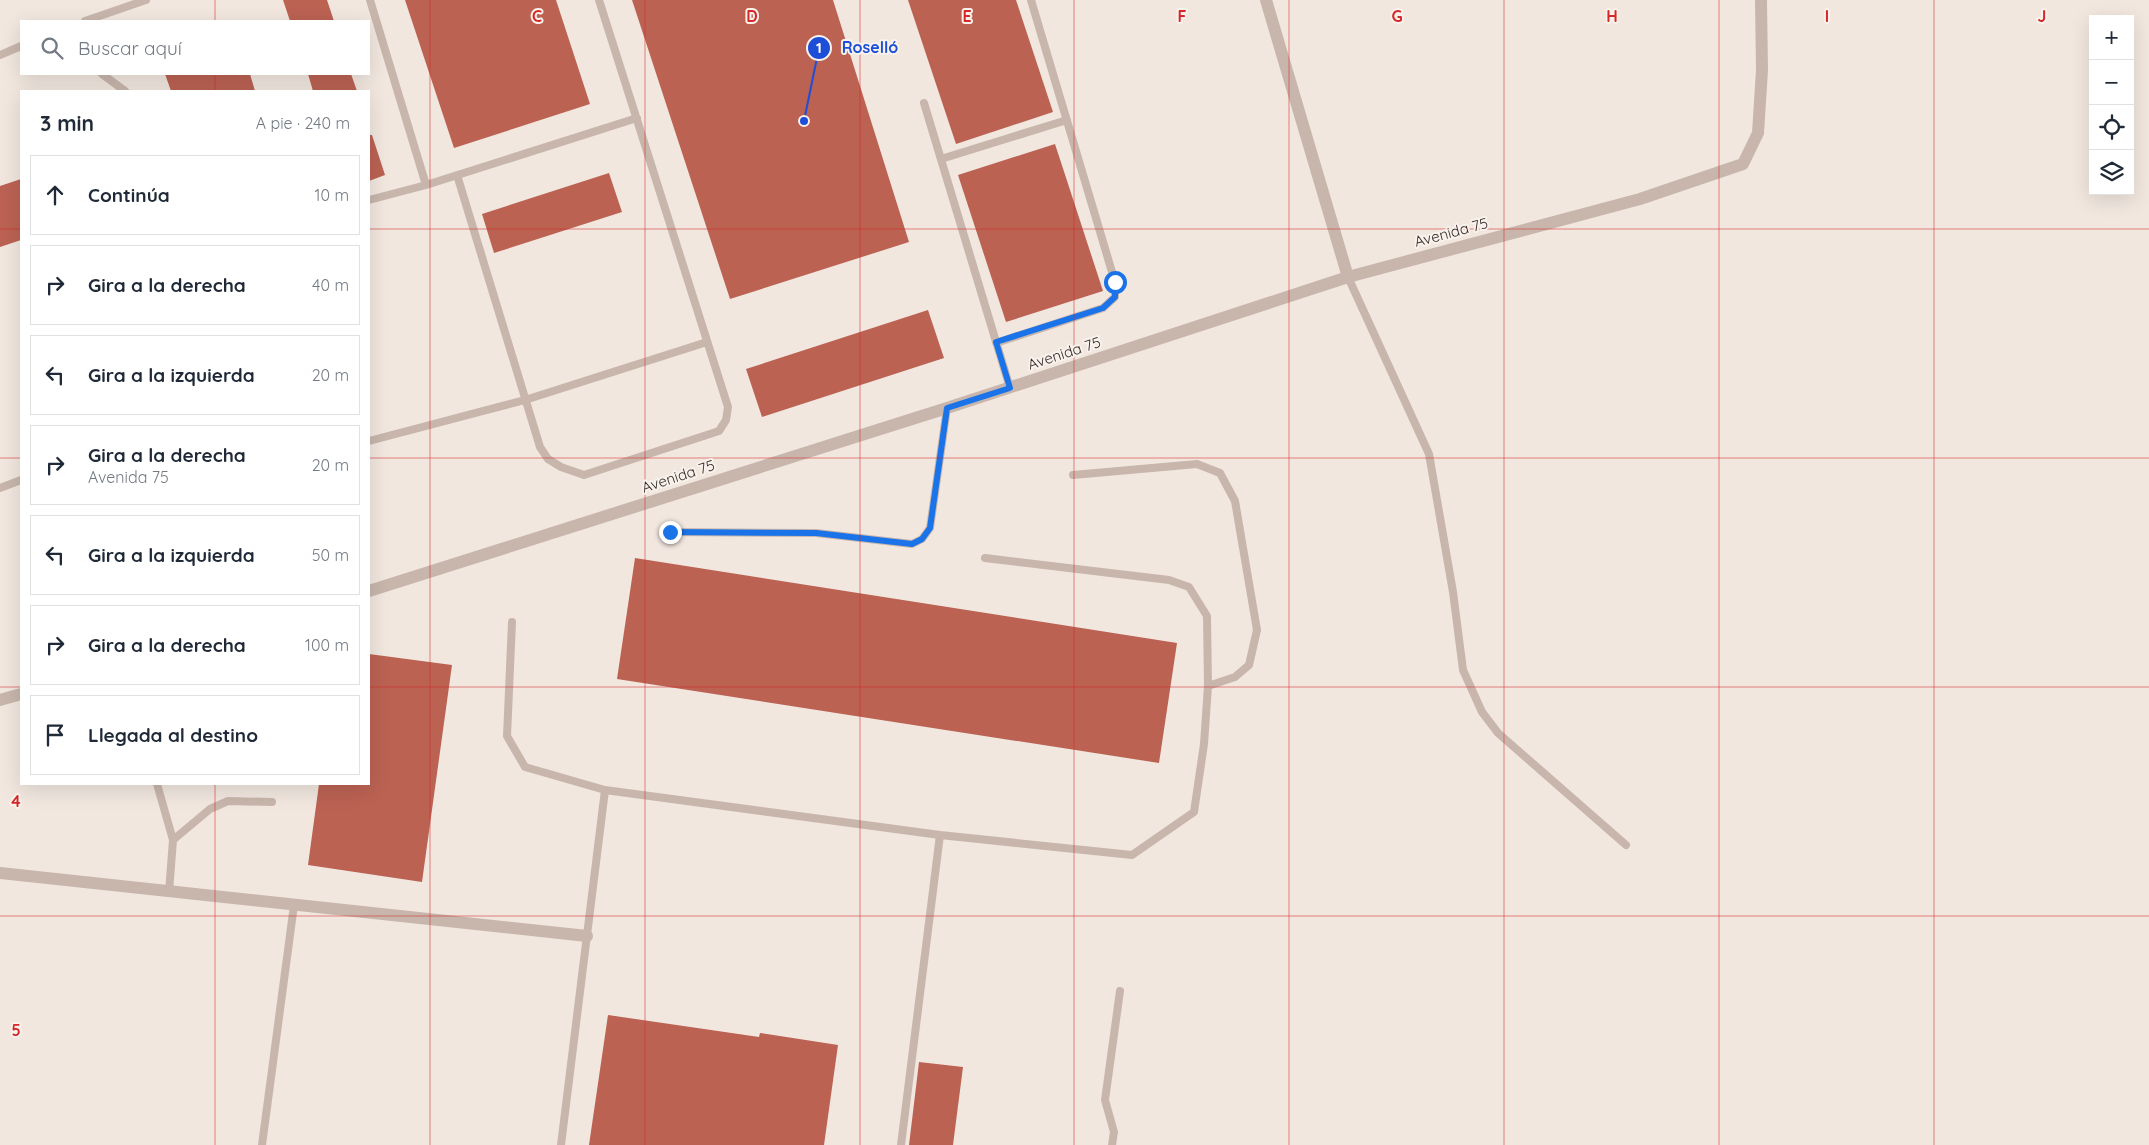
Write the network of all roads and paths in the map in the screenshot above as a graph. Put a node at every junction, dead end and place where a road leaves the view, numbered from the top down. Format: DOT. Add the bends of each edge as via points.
graph roads {
  1 [pos="146,0"];
  2 [pos="370,0"];
  3 [pos="600,0"];
  4 [pos="1031,0"];
  5 [pos="1266,0"];
  6 [pos="1761,0"];
  7 [pos="88,20"];
  8 [pos="20,46"];
  9 [pos="0,55"];
  10 [pos="103,75"];
  11 [pos="124,90"];
  12 [pos="924,103"];
  13 [pos="637,118"];
  14 [pos="1067,120"];
  15 [pos="941,159"];
  16 [pos="457,176"];
  17 [pos="426,185"];
  18 [pos="370,200"];
  19 [pos="1348,277"];
  20 [pos="707,342"];
  21 [pos="996,342"];
  22 [pos="1010,388"];
  23 [pos="526,400"];
  24 [pos="947,408"];
  25 [pos="370,440"];
  26 [pos="1073,475"];
  27 [pos="20,480"];
  28 [pos="0,488"];
  29 [pos="670,532"];
  30 [pos="985,558"];
  31 [pos="370,590"];
  32 [pos="512,622"];
  33 [pos="1208,686"];
  34 [pos="20,694"];
  35 [pos="0,700"];
  36 [pos="157,785"];
  37 [pos="605,790"];
  38 [pos="272,802"];
  39 [pos="940,835"];
  40 [pos="173,840"];
  41 [pos="1626,845"];
  42 [pos="0,873"];
  43 [pos="169,892"];
  44 [pos="294,905"];
  45 [pos="587,936"];
  46 [pos="1120,991"];
  47 [pos="262,1145"];
  48 [pos="561,1145"];
  49 [pos="901,1145"];
  50 [pos="1112,1145"];
  1 -- 7 [label="lane"];
  2 -- 17 [label="lane"];
  3 -- 13 [label="lane"];
  4 -- 14 [label="lane"];
  5 -- 19 [label="street"];
  6 -- 19 [label="street, Avenida 75" via="1762,70 1758,133 1742,164 1640,199"];
  8 -- 9 [label="lane"];
  10 -- 11 [label="lane"];
  12 -- 15 [label="lane"];
  13 -- 16 [label="lane"];
  13 -- 20 [label="lane"];
  14 -- 15 [label="lane"];
  14 -- 21 [label="lane" via="1115,282 1115,297 1103,308"];
  15 -- 21 [label="lane"];
  16 -- 17 [label="lane"];
  16 -- 23 [label="lane"];
  17 -- 18 [label="lane"];
  19 -- 22 [label="street, Avenida 75"];
  19 -- 41 [label="lane" via="1428,454 1454,592 1464,670 1482,712 1498,732"];
  20 -- 23 [label="lane"];
  20 -- 23 [label="lane" via="728,408 726,420 719,430 584,475 548,459 540,447"];
  21 -- 22 [label="lane"];
  22 -- 24 [label="street, Avenida 75"];
  23 -- 25 [label="lane"];
  24 -- 29 [label="lane" via="930,528 922,539 912,544 816,533"];
  24 -- 31 [label="street, Avenida 75"];
  26 -- 33 [label="lane" via="1197,464 1220,473 1235,501 1257,630 1249,665 1234,677"];
  27 -- 28 [label="lane"];
  30 -- 33 [label="lane" via="1169,580 1190,588 1207,616"];
  32 -- 37 [label="lane" via="506,736 525,767"];
  33 -- 39 [label="lane" via="1194,812 1132,855"];
  34 -- 35 [label="street"];
  36 -- 40 [label="lane"];
  37 -- 39 [label="lane"];
  37 -- 45 [label="lane"];
  38 -- 40 [label="lane" via="228,801 210,809"];
  39 -- 49 [label="lane"];
  40 -- 43 [label="lane"];
  42 -- 43 [label="street"];
  43 -- 44 [label="street"];
  44 -- 45 [label="street"];
  44 -- 47 [label="lane"];
  45 -- 48 [label="lane"];
  46 -- 50 [label="lane" via="1105,1100 1114,1132"];
}
